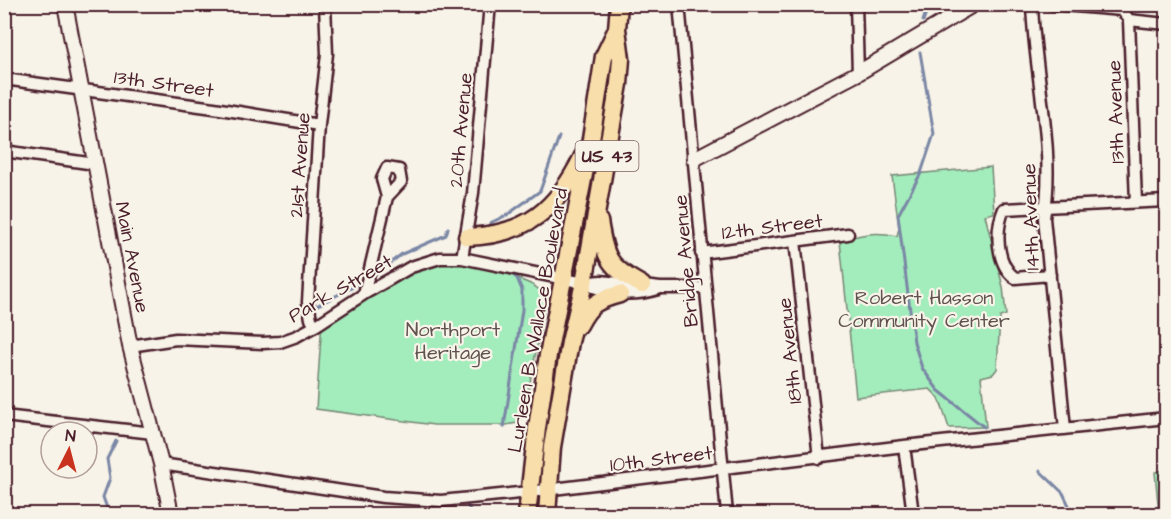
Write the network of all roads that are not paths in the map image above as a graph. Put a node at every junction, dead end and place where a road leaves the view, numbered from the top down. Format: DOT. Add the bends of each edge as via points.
graph roads {
  1 [pos="65,4"];
  2 [pos="325,4"];
  3 [pos="490,4"];
  4 [pos="619,4"];
  5 [pos="679,4"];
  6 [pos="856,4"];
  7 [pos="974,4"];
  8 [pos="1032,4"];
  9 [pos="1051,4"];
  10 [pos="1123,7"];
  11 [pos="1129,20"];
  12 [pos="1167,24"];
  13 [pos="616,29"];
  14 [pos="858,73"];
  15 [pos="4,79"];
  16 [pos="82,90"];
  17 [pos="319,125"];
  18 [pos="591,140"];
  19 [pos="4,151"];
  20 [pos="694,159"];
  21 [pos="95,164"];
  22 [pos="387,197"];
  23 [pos="1167,201"];
  24 [pos="1136,202"];
  25 [pos="1046,206"];
  26 [pos="597,209"];
  27 [pos="848,234"];
  28 [pos="467,237"];
  29 [pos="795,240"];
  30 [pos="701,253"];
  31 [pos="462,258"];
  32 [pos="1050,275"];
  33 [pos="565,280"];
  34 [pos="584,283"];
  35 [pos="642,285"];
  36 [pos="660,288"];
  37 [pos="704,288"];
  38 [pos="364,294"];
  39 [pos="620,294"];
  40 [pos="315,326"];
  41 [pos="570,342"];
  42 [pos="130,346"];
  43 [pos="4,416"];
  44 [pos="1167,418"];
  45 [pos="1065,429"];
  46 [pos="153,433"];
  47 [pos="904,446"];
  48 [pos="819,458"];
  49 [pos="161,464"];
  50 [pos="722,469"];
  51 [pos="549,490"];
  52 [pos="529,492"];
  53 [pos="171,514"];
  54 [pos="528,514"];
  55 [pos="548,514"];
  56 [pos="727,514"];
  57 [pos="913,514"];
  1 -- 16 [label="main road, Main Avenue"];
  2 -- 17 [label="street, 21st Avenue" via="327,54"];
  3 -- 28 [label="street, 20th Avenue"];
  4 -- 13 [label="highway, Lurleen B Wallace Boulevard / US 43"];
  5 -- 20 [label="street, Bridge Avenue"];
  6 -- 14 [label="street"];
  7 -- 14 [label="main road"];
  8 -- 25 [label="street, 14th Avenue" via="1044,110"];
  9 -- 10 [label="street"];
  10 -- 11 [label="street"];
  11 -- 12 [label="street"];
  11 -- 24 [label="street, 13th Avenue"];
  13 -- 18 [label="highway, Lurleen B Wallace Boulevard / US 43" via="604,56"];
  13 -- 26 [label="highway, Lurleen B Wallace Boulevard / US 43" via="621,59 619,84"];
  14 -- 20 [label="main road"];
  15 -- 16 [label="street, 13th Street"];
  16 -- 17 [label="street, 13th Street"];
  16 -- 21 [label="main road, Main Avenue"];
  17 -- 40 [label="street, 21st Avenue" via="308,302"];
  18 -- 28 [label="highway" via="559,198 537,218 512,230"];
  18 -- 33 [label="highway, Lurleen B Wallace Boulevard / US 43"];
  19 -- 21 [label="street"];
  20 -- 30 [label="street, Bridge Avenue"];
  21 -- 42 [label="main road, Main Avenue"];
  22 -- 38 [label="street"];
  23 -- 24 [label="street"];
  24 -- 25 [label="street"];
  25 -- 32 [label="street, 14th Avenue"];
  25 -- 32 [label="street" via="1004,209 998,229 1007,272 1016,278"];
  26 -- 34 [label="highway, Lurleen B Wallace Boulevard / US 43"];
  26 -- 35 [label="highway" via="606,255 623,274"];
  27 -- 29 [label="street, 12th Street"];
  28 -- 31 [label="street, 20th Avenue"];
  29 -- 30 [label="street, 12th Street"];
  29 -- 48 [label="street, 18th Avenue"];
  30 -- 37 [label="street, Bridge Avenue"];
  31 -- 33 [label="street, Park Street"];
  31 -- 38 [label="street, Park Street" via="440,258 411,267"];
  32 -- 45 [label="street, 14th Avenue"];
  33 -- 34 [label="street"];
  33 -- 52 [label="highway, Lurleen B Wallace Boulevard / US 43" via="546,366"];
  34 -- 35 [label="street"];
  34 -- 39 [label="street"];
  34 -- 41 [label="highway, Lurleen B Wallace Boulevard / US 43"];
  35 -- 36 [label="street"];
  36 -- 37 [label="street"];
  36 -- 39 [label="street"];
  37 -- 50 [label="street, Bridge Avenue"];
  38 -- 40 [label="street, Park Street"];
  39 -- 41 [label="highway" via="590,307"];
  40 -- 42 [label="street, Park Street" via="280,342 263,344 176,339"];
  41 -- 51 [label="highway, Lurleen B Wallace Boulevard / US 43" via="552,447"];
  42 -- 46 [label="main road, Main Avenue"];
  43 -- 46 [label="street"];
  44 -- 45 [label="street, 10th Street"];
  45 -- 47 [label="street, 10th Street"];
  46 -- 49 [label="main road, Main Avenue"];
  47 -- 48 [label="street, 10th Street"];
  47 -- 57 [label="street"];
  48 -- 50 [label="street, 10th Street"];
  49 -- 52 [label="street, 10th Street" via="398,498 441,501"];
  49 -- 53 [label="main road, Main Avenue"];
  50 -- 51 [label="street, 10th Street"];
  50 -- 56 [label="street, Bridge Avenue"];
  51 -- 52 [label="street, 10th Street"];
  51 -- 55 [label="highway, Lurleen B Wallace Boulevard / US 43"];
  52 -- 54 [label="highway, Lurleen B Wallace Boulevard / US 43"];
}
